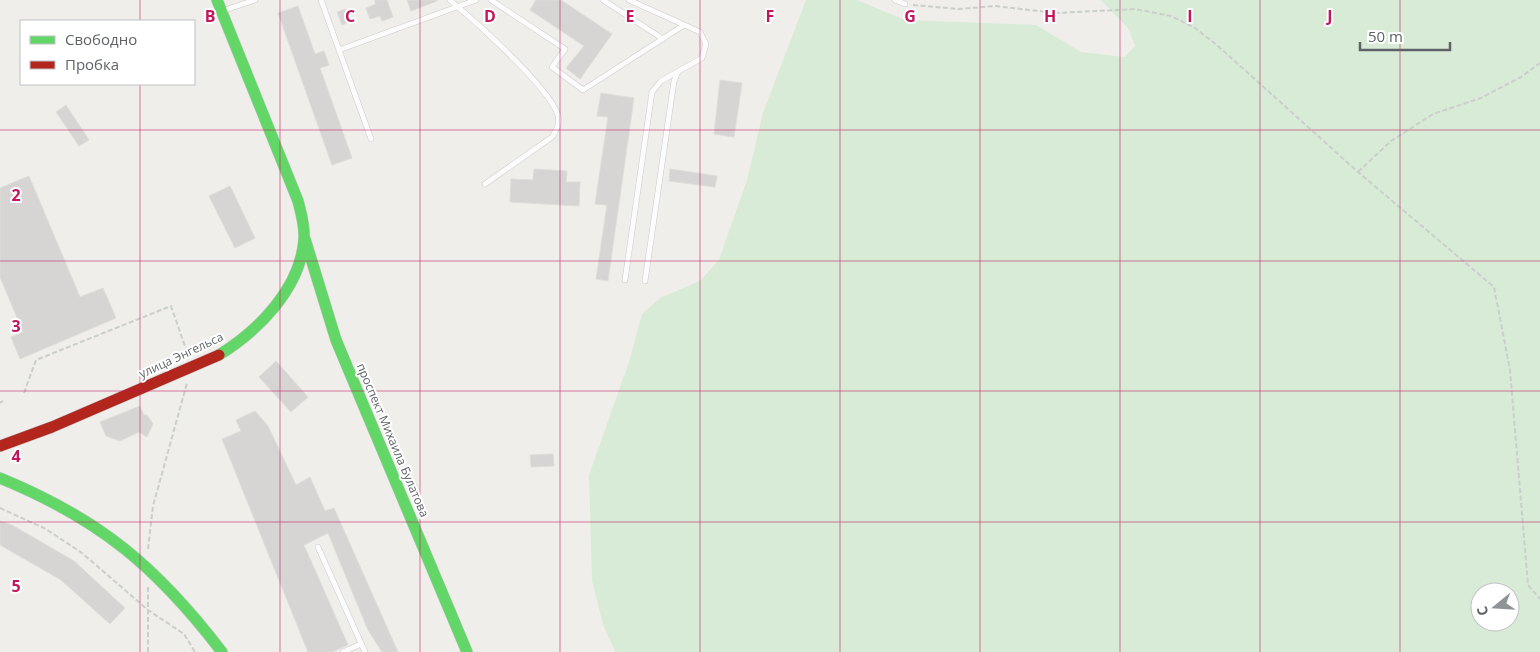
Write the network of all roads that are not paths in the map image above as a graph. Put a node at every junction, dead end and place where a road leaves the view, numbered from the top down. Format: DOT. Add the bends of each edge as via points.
graph roads {
  1 [pos="217,0"];
  2 [pos="255,0"];
  3 [pos="321,0"];
  4 [pos="450,0"];
  5 [pos="476,0"];
  6 [pos="490,0"];
  7 [pos="603,0"];
  8 [pos="629,0"];
  9 [pos="896,0"];
  10 [pos="905,4"];
  11 [pos="458,7"];
  12 [pos="222,11"];
  13 [pos="684,25"];
  14 [pos="664,39"];
  15 [pos="339,50"];
  16 [pos="679,72"];
  17 [pos="371,139"];
  18 [pos="485,184"];
  19 [pos="304,234"];
  20 [pos="625,280"];
  21 [pos="644,281"];
  22 [pos="2,445"];
  23 [pos="0,478"];
  24 [pos="318,547"];
  25 [pos="362,644"];
  26 [pos="222,652"];
  27 [pos="343,652"];
  28 [pos="365,652"];
  29 [pos="467,652"];
  1 -- 12 [label="street, улица Энгельса"];
  2 -- 12 [label="lane"];
  3 -- 15 [label="lane"];
  4 -- 11 [label="lane"];
  5 -- 11 [label="lane"];
  6 -- 14 [label="lane" via="565,50 552,67 580,89 585,89"];
  7 -- 14 [label="lane"];
  8 -- 13 [label="lane"];
  9 -- 10 [label="lane"];
  11 -- 15 [label="lane"];
  11 -- 18 [label="lane" via="542,88 558,116 558,127 552,136"];
  12 -- 19 [label="street, улица Энгельса" via="298,201"];
  13 -- 14 [label="lane"];
  13 -- 16 [label="lane" via="700,32 706,44 702,58"];
  15 -- 17 [label="lane"];
  16 -- 20 [label="lane" via="661,81 652,92"];
  16 -- 21 [label="lane" via="674,81"];
  19 -- 22 [label="street, улица Энгельса" via="301,254 284,288 261,323 236,345 216,357 69,420"];
  19 -- 29 [label="street, проспект Михаила Булатова" via="336,340"];
  23 -- 26 [label="street" via="52,500 98,525 149,566 200,621"];
  24 -- 25 [label="lane"];
  25 -- 27 [label="lane"];
  25 -- 28 [label="lane"];
}
